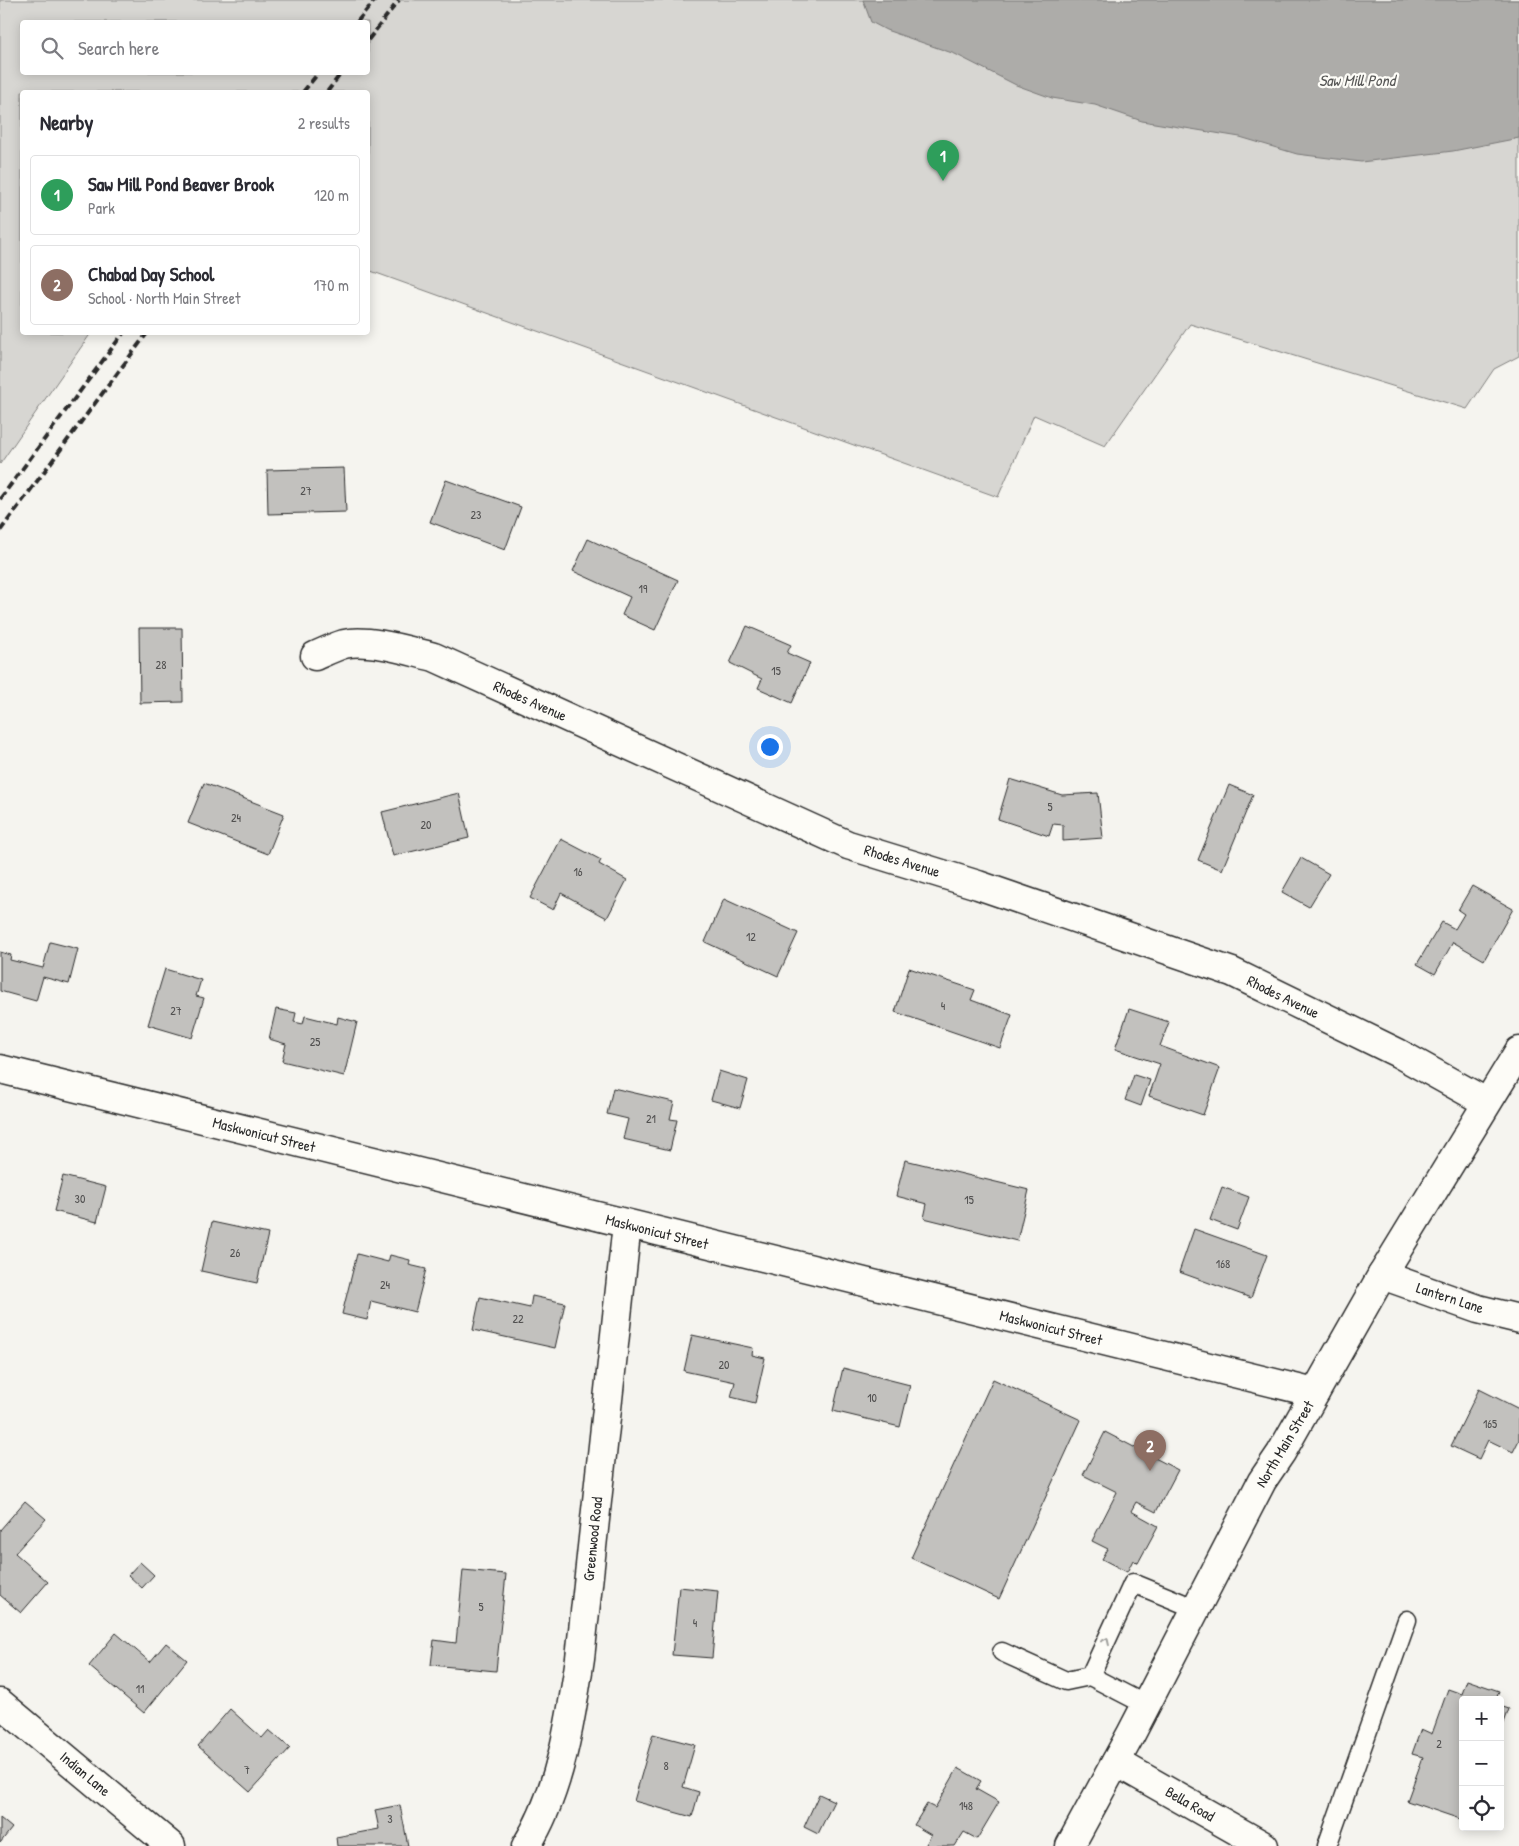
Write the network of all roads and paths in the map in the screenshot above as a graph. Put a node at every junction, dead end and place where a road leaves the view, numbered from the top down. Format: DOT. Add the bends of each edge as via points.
graph roads {
  1 [pos="315,656"];
  2 [pos="1519,1052"];
  3 [pos="0,1069"];
  4 [pos="1486,1102"];
  5 [pos="627,1224"];
  6 [pos="1382,1275"];
  7 [pos="1519,1319"];
  8 [pos="1315,1393"];
  9 [pos="1194,1608"];
  10 [pos="1407,1620"];
  11 [pos="1002,1652"];
  12 [pos="1090,1676"];
  13 [pos="0,1703"];
  14 [pos="1146,1705"];
  15 [pos="1116,1762"];
  16 [pos="171,1846"];
  17 [pos="526,1846"];
  18 [pos="1070,1846"];
  19 [pos="1264,1846"];
  20 [pos="1327,1846"];
  1 -- 4 [label="street, Rhodes Avenue" via="345,644 366,644 434,657 848,845 978,885 1232,972 1398,1053"];
  2 -- 4 [label="street, North Main Street"];
  3 -- 5 [label="street, Maskwonicut Street"];
  4 -- 6 [label="street, North Main Street"];
  5 -- 8 [label="street, Maskwonicut Street"];
  5 -- 17 [label="street, Greenwood Road" via="572,1710 551,1790"];
  6 -- 7 [label="street, Lantern Lane" via="1478,1309"];
  6 -- 8 [label="street, North Main Street"];
  8 -- 9 [label="street, North Main Street" via="1262,1481"];
  12 -- 9 [label="lane, one-way" via="1133,1583"];
  9 -- 14 [label="street, North Main Street"];
  10 -- 20 [label="lane"];
  11 -- 12 [label="lane" via="1066,1681"];
  12 -- 14 [label="lane"];
  13 -- 16 [label="street, Indian Lane"];
  14 -- 15 [label="street, North Main Street"];
  15 -- 18 [label="street, North Main Street"];
  15 -- 19 [label="street, Bella Road"];
}
